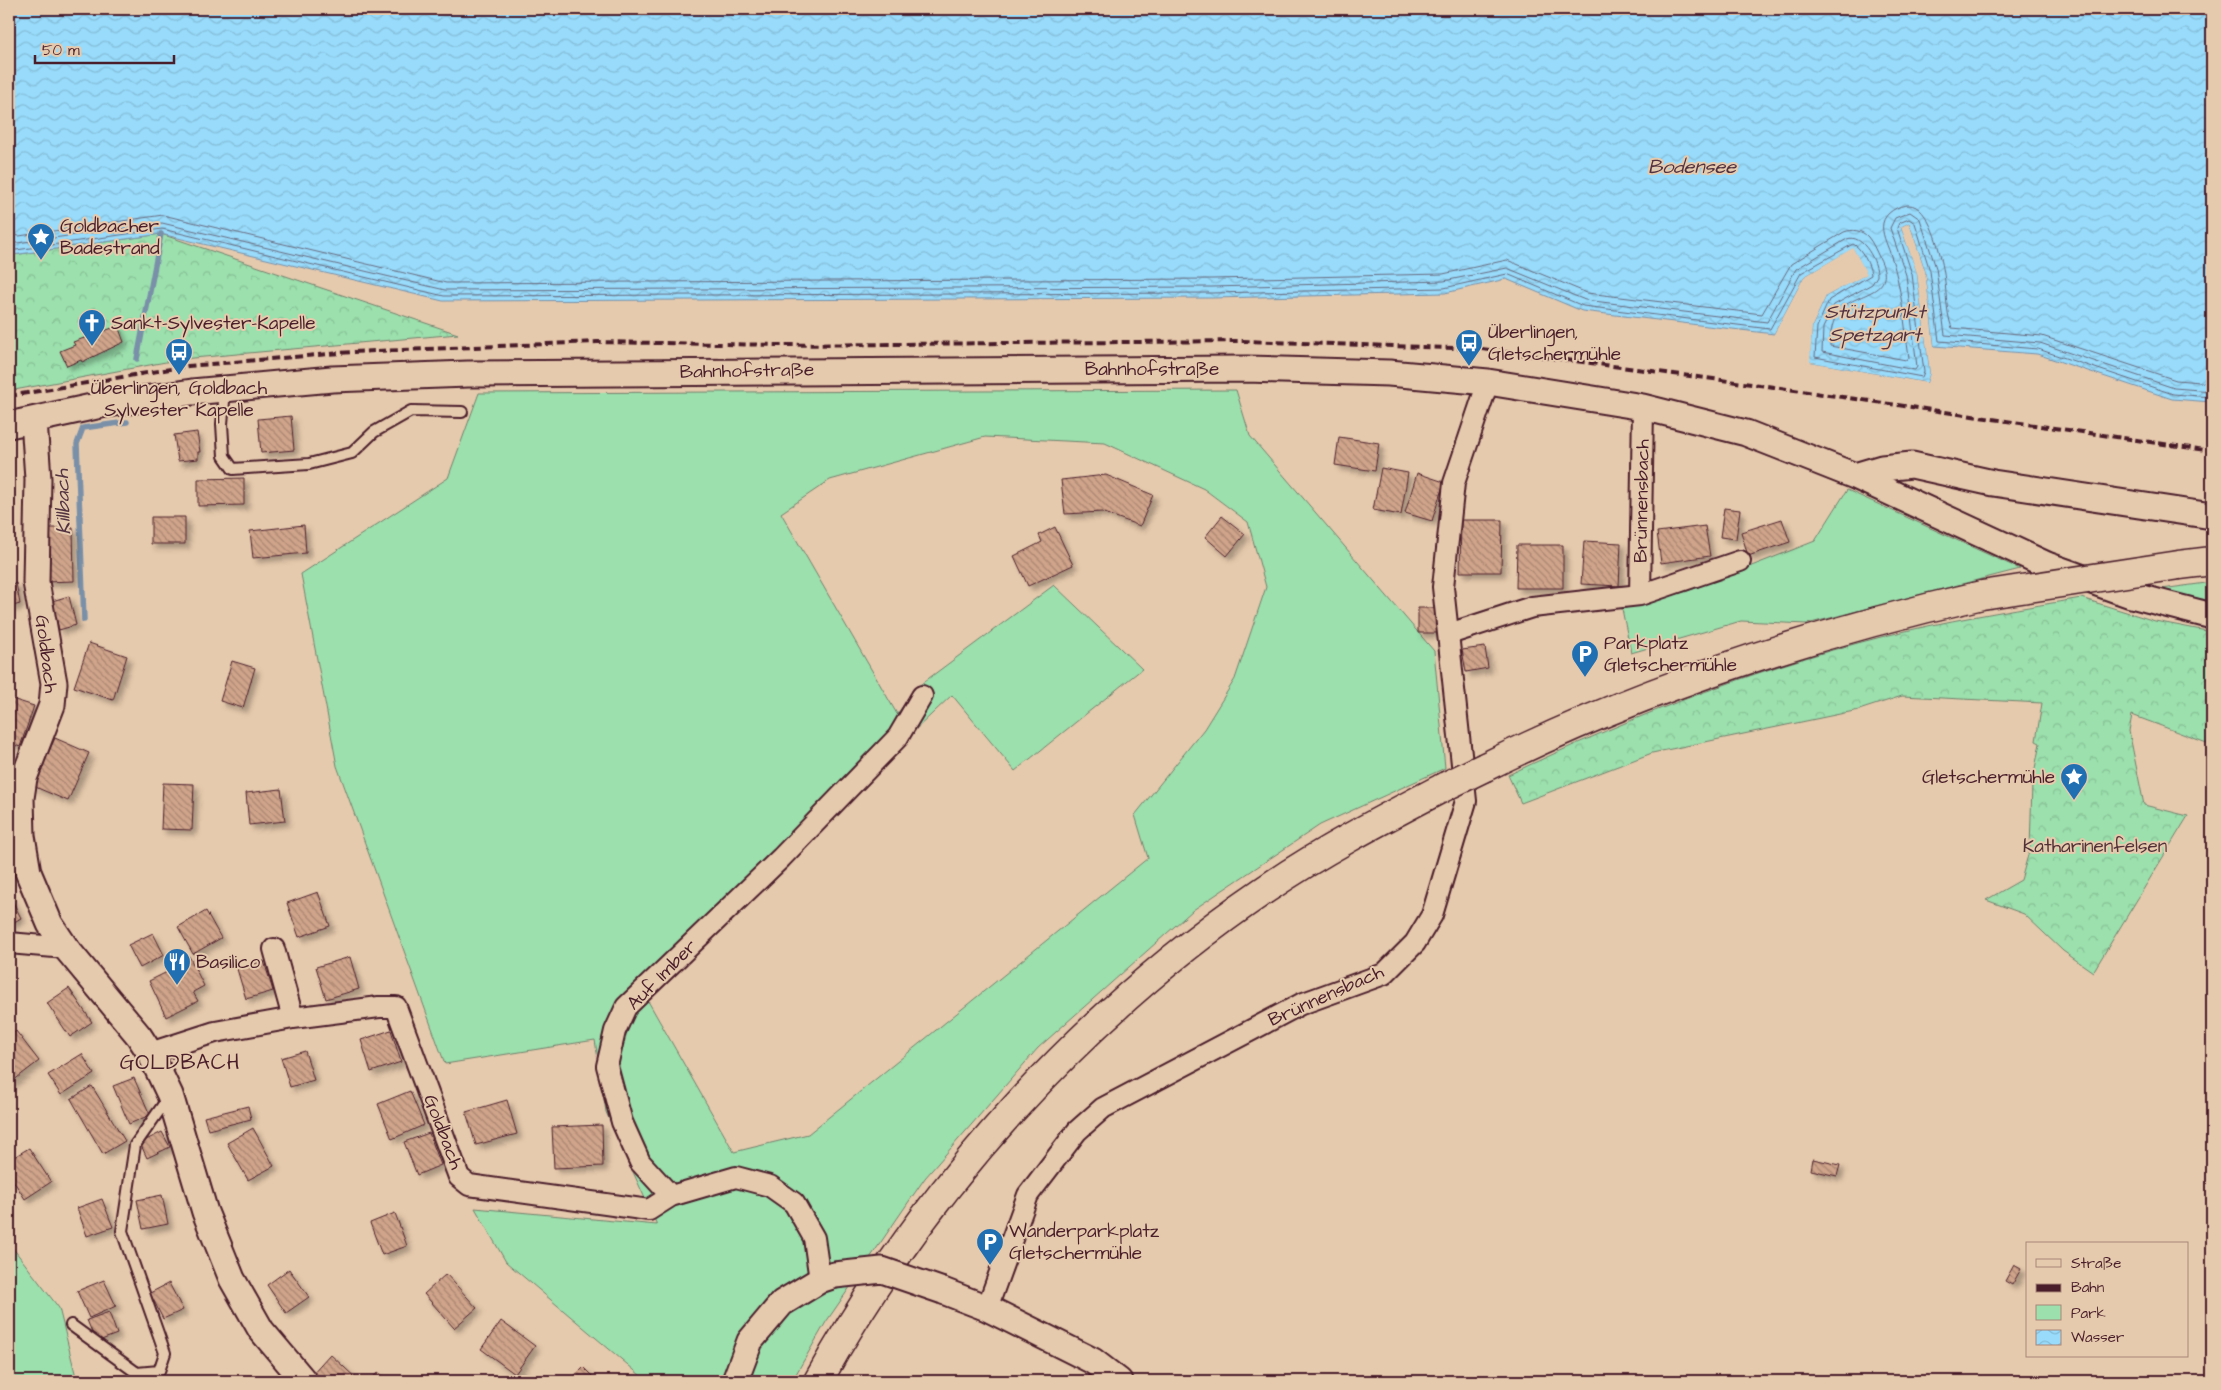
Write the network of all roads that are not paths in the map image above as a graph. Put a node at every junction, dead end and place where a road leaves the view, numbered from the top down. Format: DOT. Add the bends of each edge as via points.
graph roads {
  1 [pos="1488,382"];
  2 [pos="225,389"];
  3 [pos="1643,407"];
  4 [pos="462,412"];
  5 [pos="34,420"];
  6 [pos="9,425"];
  7 [pos="1855,476"];
  8 [pos="2212,516"];
  9 [pos="1740,561"];
  10 [pos="2212,561"];
  11 [pos="1640,595"];
  12 [pos="2212,616"];
  13 [pos="1449,634"];
  14 [pos="922,696"];
  15 [pos="9,943"];
  16 [pos="66,948"];
  17 [pos="274,949"];
  18 [pos="293,1018"];
  19 [pos="150,1053"];
  20 [pos="170,1095"];
  21 [pos="671,1196"];
  22 [pos="828,1278"];
  23 [pos="987,1308"];
  24 [pos="71,1325"];
  25 [pos="304,1381"];
  26 [pos="735,1381"];
  27 [pos="818,1381"];
  28 [pos="1119,1381"];
  1 -- 2 [label="street, Bahnhofstraße" via="1389,373 1247,368 520,373 332,379"];
  1 -- 3 [label="street, Bahnhofstraße"];
  1 -- 13 [label="street, Brünnensbach" via="1454,483 1443,587"];
  2 -- 4 [label="lane" via="224,456 233,469 309,464 352,453 374,432 412,411"];
  2 -- 5 [label="street, Bahnhofstraße" via="101,405"];
  3 -- 7 [label="street, Bahnhofstraße" via="1746,433"];
  3 -- 11 [label="street, Brünnensbach"];
  5 -- 6 [label="street, Bahnhofstraße"];
  5 -- 16 [label="street, Goldbach" via="38,479 36,582 54,682 52,705 24,778 22,836 28,872 50,924"];
  7 -- 8 [label="street" via="1882,468 1912,465 1993,483"];
  7 -- 12 [label="street, Bahnhofstraße" via="2047,565 2131,596"];
  9 -- 11 [label="street, Brünnensbach"];
  10 -- 27 [label="main road, bridge" via="1982,596 1803,641 1702,675 1528,745 1350,837 1266,888 1195,942 1082,1040 1026,1097 924,1219 877,1284"];
  11 -- 13 [label="street, Brünnensbach" via="1532,607"];
  13 -- 23 [label="street, Brünnensbach" via="1466,801 1432,915 1415,943 1384,974 1301,1004 1103,1108 1077,1130 1028,1195"];
  14 -- 21 [label="street, Auf Imber" via="898,737 781,858 626,1007 615,1031 607,1066 622,1122 640,1162"];
  15 -- 16 [label="street"];
  16 -- 19 [label="street, Goldbach"];
  17 -- 18 [label="street"];
  18 -- 19 [label="street, Goldbach" via="215,1032"];
  18 -- 21 [label="street, Goldbach" via="396,1007 460,1177 469,1185 649,1210"];
  19 -- 20 [label="street, Goldbach"];
  20 -- 24 [label="lane" via="135,1145 122,1231 165,1353 159,1371 137,1373"];
  20 -- 25 [label="street, Goldbach" via="206,1212 232,1278 261,1330"];
  21 -- 22 [label="street" via="736,1177 770,1186 794,1203 814,1238"];
  22 -- 23 [label="street, bridge" via="882,1270"];
  22 -- 26 [label="street" via="782,1303 750,1341"];
  23 -- 28 [label="street" via="1093,1361"];
}
